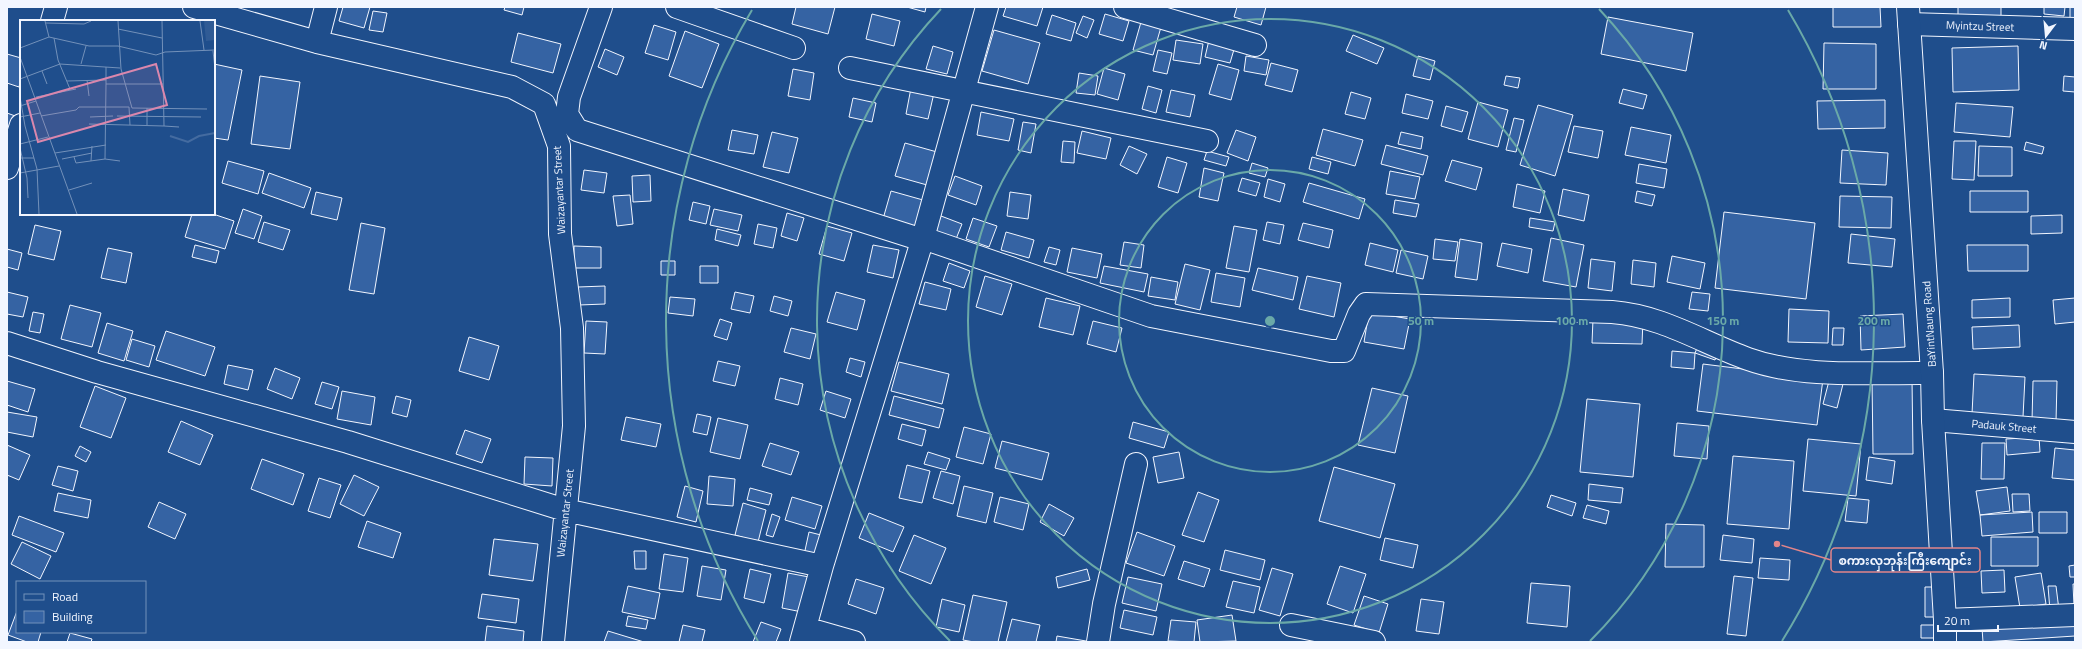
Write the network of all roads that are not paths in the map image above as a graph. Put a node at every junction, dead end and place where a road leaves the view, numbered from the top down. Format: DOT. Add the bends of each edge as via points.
graph roads {
  1 [pos="56,7"];
  2 [pos="194,7"];
  3 [pos="326,7"];
  4 [pos="601,7"];
  5 [pos="676,7"];
  6 [pos="987,7"];
  7 [pos="1125,7"];
  8 [pos="1909,16"];
  9 [pos="52,20"];
  10 [pos="2075,29"];
  11 [pos="317,42"];
  12 [pos="1254,45"];
  13 [pos="794,48"];
  14 [pos="850,68"];
  15 [pos="965,91"];
  16 [pos="20,129"];
  17 [pos="1207,141"];
  18 [pos="7,168"];
  19 [pos="923,238"];
  20 [pos="7,343"];
  21 [pos="1932,373"];
  22 [pos="1933,420"];
  23 [pos="2075,432"];
  24 [pos="1136,464"];
  25 [pos="565,510"];
  26 [pos="822,566"];
  27 [pos="2075,615"];
  28 [pos="1946,620"];
  29 [pos="1291,625"];
  30 [pos="803,635"];
  31 [pos="553,642"];
  32 [pos="854,642"];
  33 [pos="1098,642"];
  34 [pos="1374,642"];
  35 [pos="1945,642"];
  1 -- 9 [label="main road"];
  2 -- 11 [label="main road, Waizayantar Street"];
  3 -- 11 [label="main road"];
  4 -- 19 [label="main road" via="569,97 567,114 577,130 913,237"];
  5 -- 13 [label="main road"];
  6 -- 15 [label="main road"];
  7 -- 12 [label="main road"];
  8 -- 10 [label="main road, Myintzu Street"];
  8 -- 21 [label="main road, BaYintNaung Road"];
  11 -- 25 [label="main road, Waizayantar Street" via="512,87 544,104 559,146 560,234 572,328 574,426"];
  14 -- 15 [label="main road"];
  15 -- 17 [label="main road"];
  15 -- 19 [label="main road"];
  16 -- 18 [label="main road"];
  19 -- 21 [label="main road" via="1151,316 1331,351 1344,351 1359,314 1366,304 1377,303 1634,313 1657,320 1749,359 1785,368 1812,371"];
  19 -- 26 [label="main road"];
  20 -- 25 [label="main road" via="97,372 348,442"];
  21 -- 22 [label="main road, BaYintNaung Road"];
  22 -- 23 [label="main road, Padauk Street"];
  22 -- 28 [label="main road, BaYintNaung Road"];
  24 -- 33 [label="main road" via="1104,604"];
  25 -- 26 [label="main road"];
  25 -- 31 [label="main road, Waizayantar Street"];
  26 -- 30 [label="main road"];
  27 -- 28 [label="main road"];
  28 -- 35 [label="main road, BaYintNaung Road"];
  29 -- 34 [label="main road"];
  30 -- 32 [label="main road"];
}
